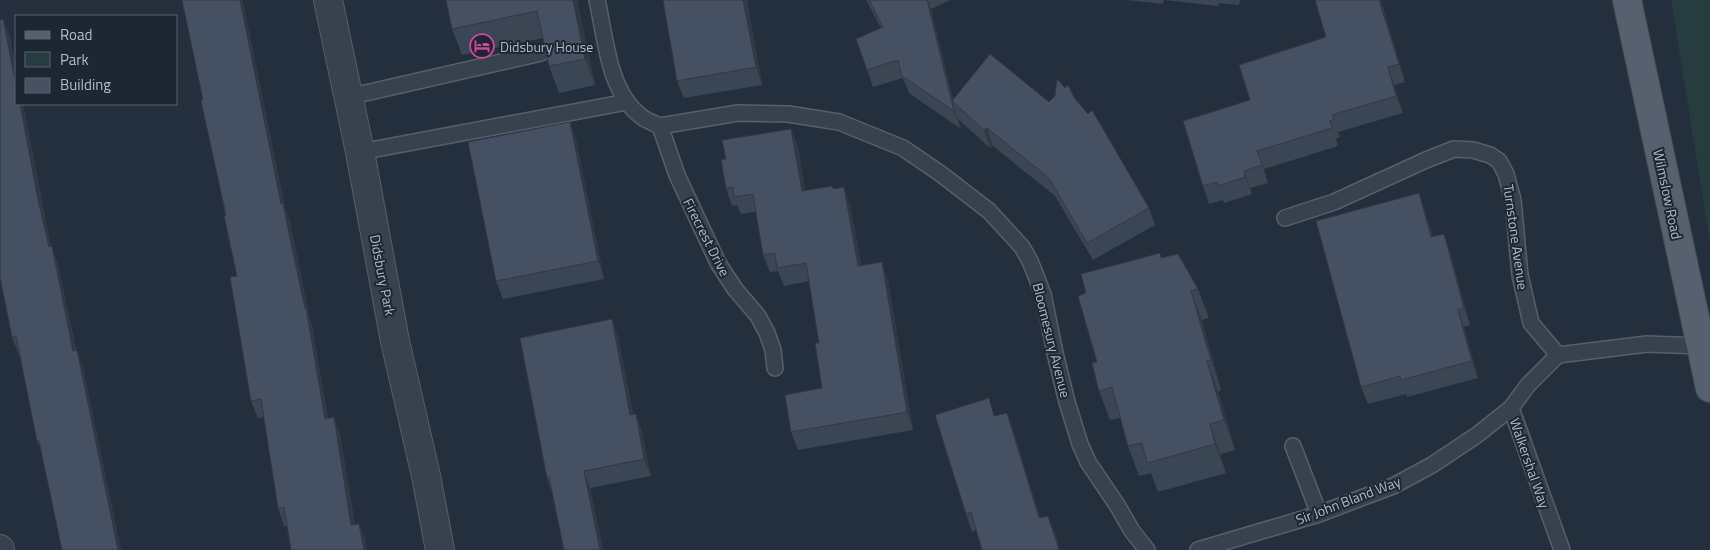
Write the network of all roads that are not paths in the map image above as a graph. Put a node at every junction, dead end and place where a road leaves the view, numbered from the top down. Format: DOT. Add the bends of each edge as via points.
graph roads {
  1 [pos="328,0"];
  2 [pos="597,0"];
  3 [pos="1627,0"];
  4 [pos="541,53"];
  5 [pos="348,97"];
  6 [pos="627,102"];
  7 [pos="660,126"];
  8 [pos="360,152"];
  9 [pos="1285,218"];
  10 [pos="1701,346"];
  11 [pos="1558,355"];
  12 [pos="775,368"];
  13 [pos="1710,388"];
  14 [pos="1511,408"];
  15 [pos="1293,446"];
  16 [pos="1319,514"];
  17 [pos="440,550"];
  18 [pos="1147,550"];
  19 [pos="1198,550"];
  20 [pos="1562,550"];
  1 -- 5 [label="street, Didsbury Park"];
  2 -- 6 [label="lane" via="615,81"];
  3 -- 10 [label="main road, Wilmslow Road"];
  4 -- 5 [label="lane"];
  5 -- 8 [label="street, Didsbury Park"];
  6 -- 7 [label="lane" via="642,117"];
  6 -- 8 [label="lane"];
  7 -- 12 [label="lane, Firecrest Drive" via="677,175 718,263 767,333 774,350"];
  7 -- 18 [label="lane, Bloomesury Avenue" via="738,113 788,114 839,122 903,148 988,211 1022,246 1030,261 1044,294 1055,353 1080,444 1092,469"];
  8 -- 17 [label="street, Didsbury Park" via="395,341"];
  9 -- 11 [label="lane, Turnstone Avenue" via="1334,202 1454,149 1490,155 1500,161 1513,200 1520,275 1531,323"];
  10 -- 11 [label="lane" via="1647,344"];
  10 -- 13 [label="main road, Wilmslow Road"];
  11 -- 14 [label="lane, Walkershal Way" via="1528,385"];
  14 -- 16 [label="lane, Sir John Bland Way" via="1432,465 1393,486"];
  14 -- 20 [label="lane, Walkershal Way"];
  15 -- 16 [label="lane"];
  16 -- 19 [label="lane, Sir John Bland Way"];
}
